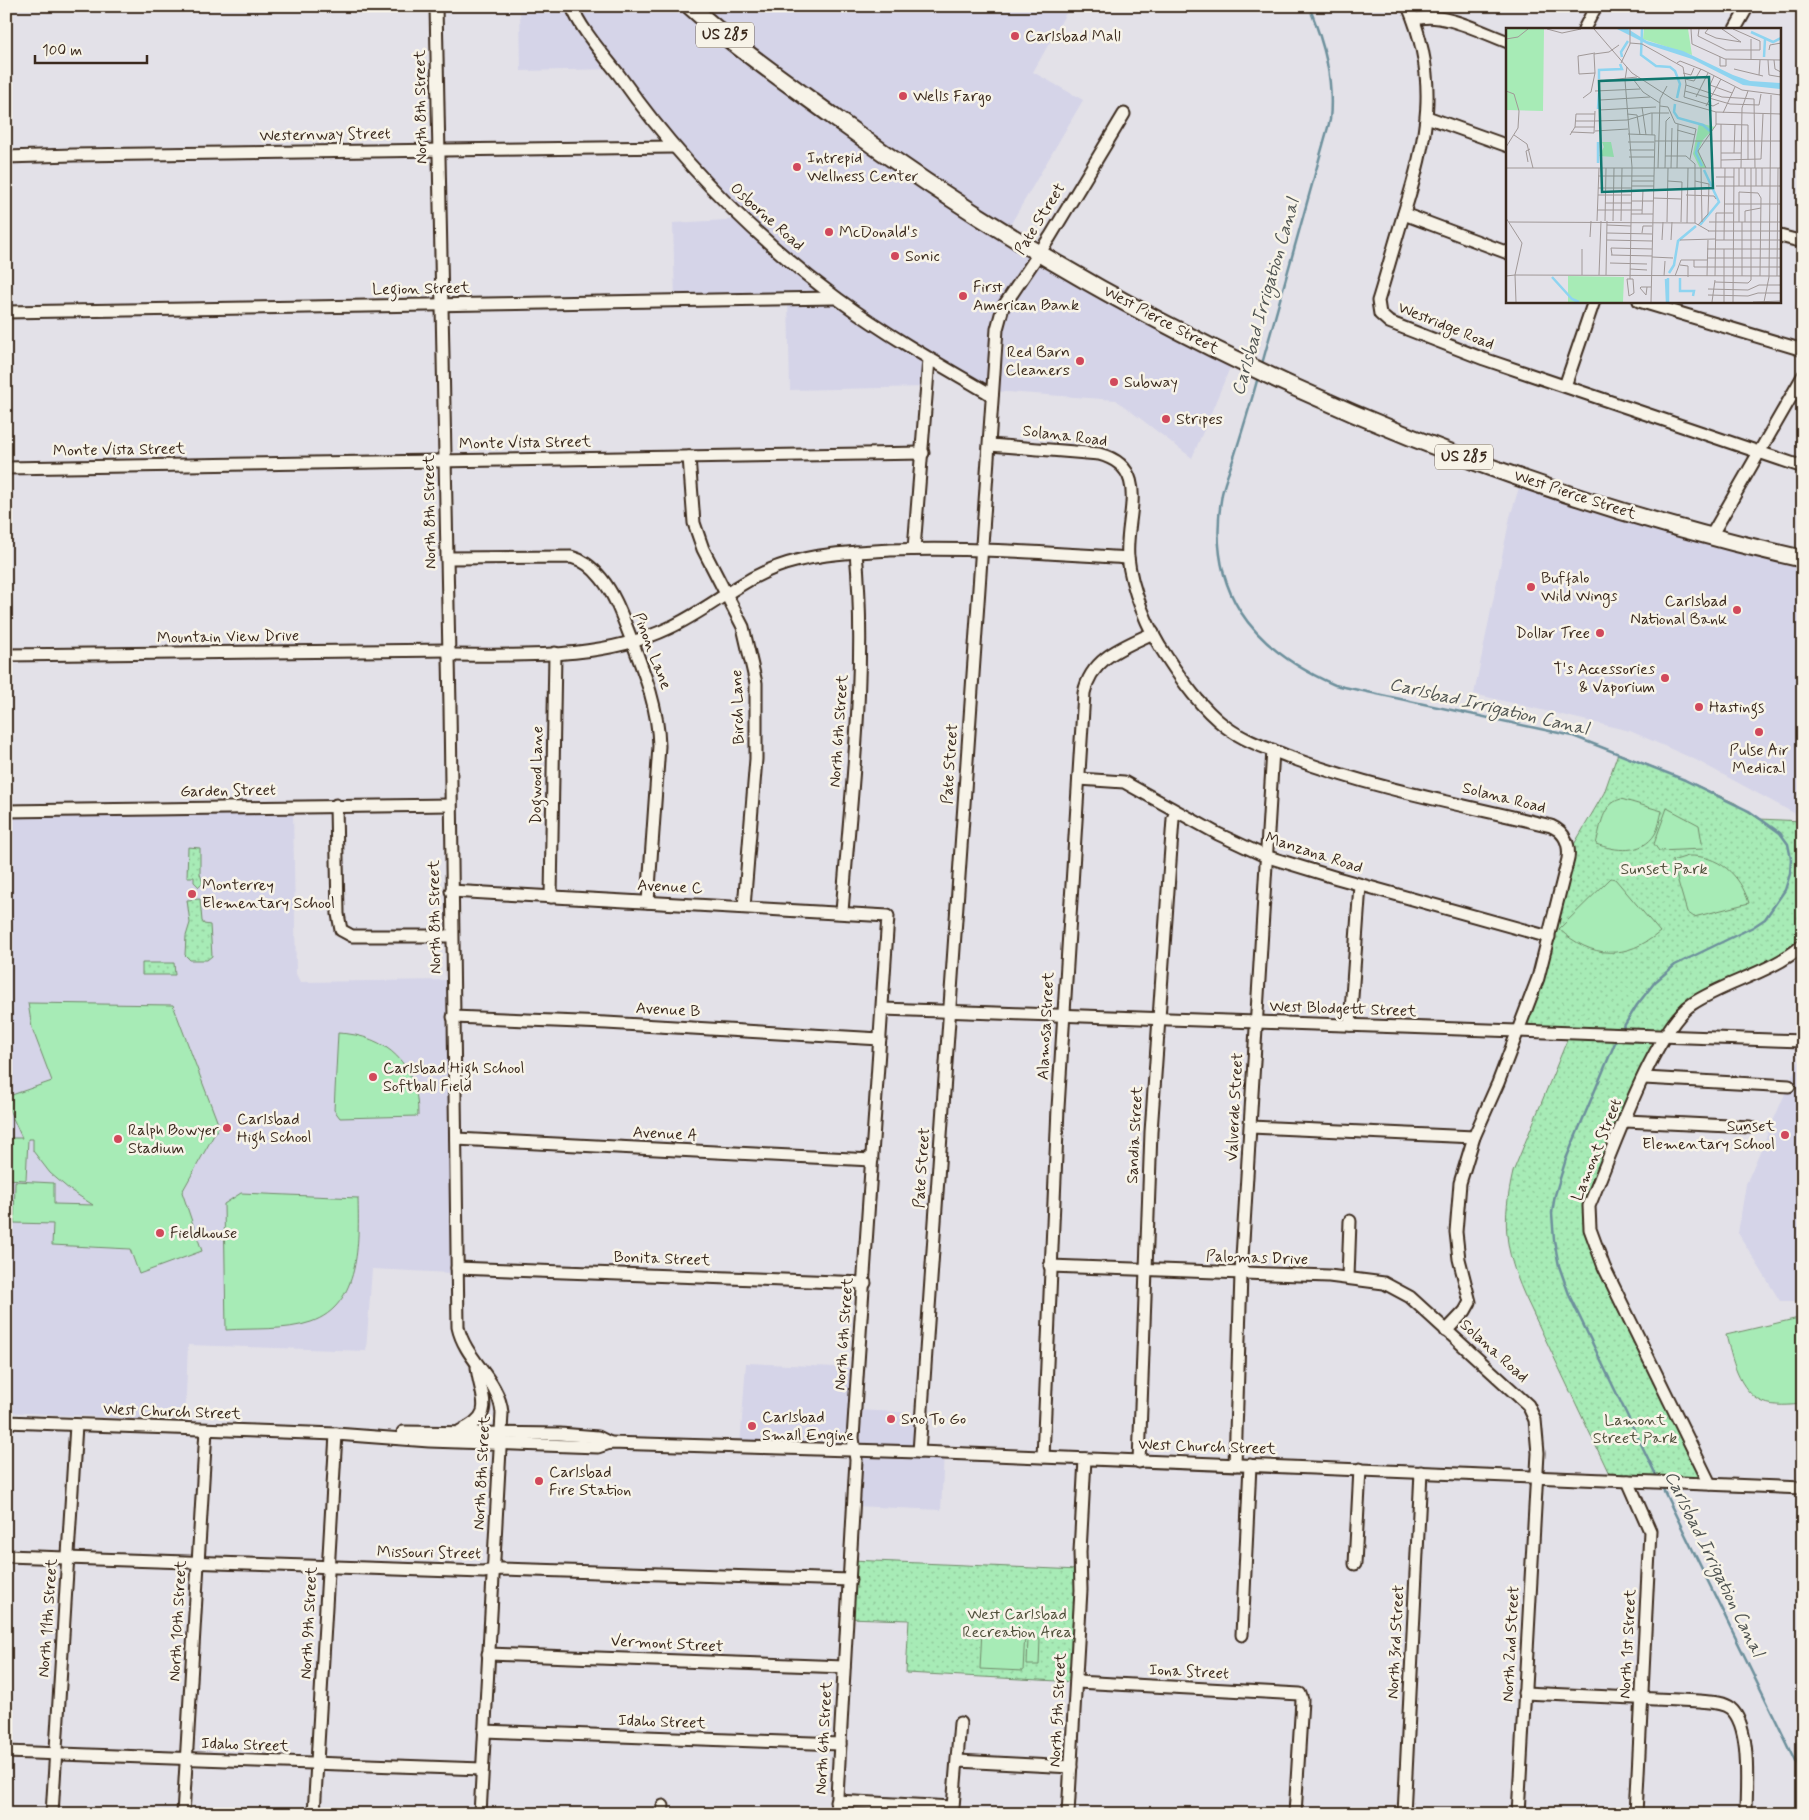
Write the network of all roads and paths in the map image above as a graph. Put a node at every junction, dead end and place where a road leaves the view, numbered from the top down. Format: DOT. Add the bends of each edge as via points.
graph roads {
  1 [pos="436,6"];
  2 [pos="572,6"];
  3 [pos="690,6"];
  4 [pos="1408,6"];
  5 [pos="1596,6"];
  6 [pos="1748,6"];
  7 [pos="1414,20"];
  8 [pos="1585,28"];
  9 [pos="1736,28"];
  10 [pos="1506,41"];
  11 [pos="1124,114"];
  12 [pos="1427,117"];
  13 [pos="1506,145"];
  14 [pos="673,147"];
  15 [pos="438,149"];
  16 [pos="6,157"];
  17 [pos="1404,214"];
  18 [pos="1782,237"];
  19 [pos="1803,242"];
  20 [pos="1506,252"];
  21 [pos="1039,253"];
  22 [pos="836,298"];
  23 [pos="1594,302"];
  24 [pos="1642,302"];
  25 [pos="441,305"];
  26 [pos="6,312"];
  27 [pos="1803,350"];
  28 [pos="929,359"];
  29 [pos="1803,376"];
  30 [pos="1565,386"];
  31 [pos="992,395"];
  32 [pos="990,445"];
  33 [pos="1759,452"];
  34 [pos="923,453"];
  35 [pos="689,457"];
  36 [pos="445,460"];
  37 [pos="1803,467"];
  38 [pos="6,468"];
  39 [pos="1711,536"];
  40 [pos="914,549"];
  41 [pos="982,550"];
  42 [pos="856,552"];
  43 [pos="447,558"];
  44 [pos="1128,558"];
  45 [pos="1803,559"];
  46 [pos="726,593"];
  47 [pos="1153,633"];
  48 [pos="632,641"];
  49 [pos="449,652"];
  50 [pos="554,653"];
  51 [pos="6,655"];
  52 [pos="1273,750"];
  53 [pos="1079,779"];
  54 [pos="336,805"];
  55 [pos="450,805"];
  56 [pos="6,811"];
  57 [pos="1176,812"];
  58 [pos="1265,856"];
  59 [pos="1360,885"];
  60 [pos="451,891"];
  61 [pos="551,898"];
  62 [pos="648,902"];
  63 [pos="744,907"];
  64 [pos="842,912"];
  65 [pos="888,916"];
  66 [pos="452,936"];
  67 [pos="1549,937"];
  68 [pos="1803,945"];
  69 [pos="883,1009"];
  70 [pos="949,1011"];
  71 [pos="1063,1016"];
  72 [pos="453,1017"];
  73 [pos="1159,1019"];
  74 [pos="1255,1022"];
  75 [pos="1350,1025"];
  76 [pos="1516,1031"];
  77 [pos="1664,1035"];
  78 [pos="880,1039"];
  79 [pos="1803,1041"];
  80 [pos="1644,1078"];
  81 [pos="1789,1086"];
  82 [pos="1626,1121"];
  83 [pos="1251,1127"];
  84 [pos="1750,1127"];
  85 [pos="1474,1137"];
  86 [pos="456,1139"];
  87 [pos="872,1160"];
  88 [pos="1350,1222"];
  89 [pos="1050,1266"];
  90 [pos="458,1268"];
  91 [pos="1145,1270"];
  92 [pos="1241,1274"];
  93 [pos="1348,1277"];
  94 [pos="865,1282"];
  95 [pos="1446,1331"];
  96 [pos="477,1367"];
  97 [pos="6,1422"];
  98 [pos="76,1425"];
  99 [pos="206,1430"];
  100 [pos="458,1432"];
  101 [pos="336,1434"];
  102 [pos="501,1438"];
  103 [pos="853,1450"];
  104 [pos="918,1452"];
  105 [pos="1043,1457"];
  106 [pos="1085,1459"];
  107 [pos="1139,1462"];
  108 [pos="1235,1464"];
  109 [pos="1250,1465"];
  110 [pos="1360,1469"];
  111 [pos="1421,1472"];
  112 [pos="1536,1476"];
  113 [pos="1628,1480"];
  114 [pos="1710,1484"];
  115 [pos="1803,1488"];
  116 [pos="6,1556"];
  117 [pos="69,1559"];
  118 [pos="198,1562"];
  119 [pos="1355,1564"];
  120 [pos="329,1567"];
  121 [pos="493,1571"];
  122 [pos="850,1580"];
  123 [pos="1242,1635"];
  124 [pos="488,1654"];
  125 [pos="844,1667"];
  126 [pos="1077,1682"];
  127 [pos="1524,1693"];
  128 [pos="1642,1699"];
  129 [pos="960,1722"];
  130 [pos="484,1731"];
  131 [pos="840,1744"];
  132 [pos="6,1752"];
  133 [pos="56,1754"];
  134 [pos="186,1758"];
  135 [pos="958,1762"];
  136 [pos="317,1764"];
  137 [pos="1071,1767"];
  138 [pos="482,1769"];
  139 [pos="836,1800"];
  140 [pos="52,1814"];
  141 [pos="183,1814"];
  142 [pos="314,1814"];
  143 [pos="480,1814"];
  144 [pos="836,1814"];
  145 [pos="1068,1814"];
  146 [pos="1295,1814"];
  147 [pos="1404,1814"];
  148 [pos="1518,1814"];
  149 [pos="1636,1814"];
  150 [pos="1746,1814"];
  1 -- 15 [label="street, North 8th Street"];
  2 -- 14 [label="street, Osborne Road" via="622,81"];
  3 -- 21 [label="highway, West Pierce Street / US 285" via="760,63 862,138"];
  4 -- 7 [label="street, Westridge Road"];
  5 -- 8 [label="street"];
  6 -- 9 [label="street"];
  7 -- 10 [label="street" via="1424,16 1444,19"];
  7 -- 12 [label="street, Westridge Road" via="1426,66"];
  11 -- 21 [label="street, Pate Street"];
  12 -- 13 [label="street"];
  12 -- 17 [label="street, Westridge Road" via="1418,166"];
  14 -- 15 [label="street, Westernway Street"];
  14 -- 22 [label="street, Osborne Road" via="744,219"];
  15 -- 16 [label="street, Westernway Street"];
  15 -- 25 [label="street, North 8th Street"];
  17 -- 20 [label="street"];
  17 -- 30 [label="street, Westridge Road" via="1378,301 1380,314 1389,322 1433,340"];
  18 -- 19 [label="street"];
  21 -- 31 [label="street, Pate Street" via="999,318"];
  21 -- 39 [label="highway, West Pierce Street / US 285" via="1121,300 1355,414 1522,478"];
  22 -- 25 [label="street, Legion Street"];
  22 -- 28 [label="street, Osborne Road"];
  23 -- 30 [label="street"];
  24 -- 27 [label="street"];
  25 -- 26 [label="street, Legion Street"];
  25 -- 36 [label="street, North 8th Street"];
  28 -- 31 [label="street, Osborne Road"];
  28 -- 34 [label="street"];
  29 -- 33 [label="street"];
  30 -- 33 [label="street, Westridge Road"];
  31 -- 32 [label="street, Pate Street"];
  32 -- 41 [label="street, Pate Street"];
  32 -- 44 [label="street, Solana Road" via="1091,453 1112,457 1119,462 1130,478 1132,492"];
  33 -- 37 [label="street, Westridge Road"];
  33 -- 39 [label="street"];
  34 -- 35 [label="street, Monte Vista Street"];
  34 -- 40 [label="street"];
  35 -- 36 [label="street, Monte Vista Street"];
  35 -- 46 [label="street, Birch Lane" via="694,523 702,549"];
  36 -- 38 [label="street, Monte Vista Street"];
  36 -- 43 [label="street, North 8th Street"];
  39 -- 45 [label="highway, West Pierce Street / US 285"];
  40 -- 41 [label="street"];
  40 -- 42 [label="street, Mountain View Drive"];
  41 -- 44 [label="street"];
  41 -- 70 [label="street, Pate Street"];
  42 -- 46 [label="street, Mountain View Drive" via="785,564"];
  42 -- 64 [label="street, North 6th Street" via="861,649"];
  43 -- 48 [label="street, Pinon Lane" via="549,555 580,559 605,583"];
  43 -- 49 [label="street, North 8th Street"];
  44 -- 47 [label="street, Solana Road" via="1141,606"];
  46 -- 48 [label="street, Mountain View Drive" via="674,626"];
  46 -- 63 [label="street, Birch Lane" via="743,627 756,683 756,759"];
  47 -- 52 [label="street, Solana Road" via="1177,673 1210,713 1236,733"];
  47 -- 53 [label="street, Alamosa Street" via="1111,654 1089,676 1084,693"];
  48 -- 50 [label="street, Mountain View Drive" via="586,651"];
  48 -- 62 [label="street, Pinon Lane" via="650,689 659,733"];
  49 -- 50 [label="street, Mountain View Drive"];
  49 -- 51 [label="street, Mountain View Drive"];
  49 -- 55 [label="street, North 8th Street"];
  50 -- 61 [label="street, Dogwood Lane"];
  52 -- 58 [label="street, Valverde Street"];
  52 -- 67 [label="street, Solana Road" via="1361,781 1559,829 1569,853"];
  53 -- 57 [label="street, Manzana Road" via="1124,782"];
  53 -- 71 [label="street, Alamosa Street"];
  54 -- 55 [label="street, Garden Street"];
  54 -- 56 [label="street, Garden Street"];
  54 -- 66 [label="street" via="341,930 352,936"];
  55 -- 60 [label="street, North 8th Street"];
  57 -- 58 [label="street, Manzana Road"];
  57 -- 73 [label="street, Sandia Street"];
  58 -- 59 [label="street, Manzana Road"];
  58 -- 74 [label="street, Valverde Street"];
  59 -- 67 [label="street, Manzana Road"];
  59 -- 75 [label="street"];
  60 -- 61 [label="street, Avenue C"];
  60 -- 66 [label="street, North 8th Street"];
  61 -- 62 [label="street, Avenue C"];
  62 -- 63 [label="street, Avenue C"];
  63 -- 64 [label="street, Avenue C"];
  64 -- 65 [label="street, Avenue C"];
  65 -- 69 [label="street, North 6th Street"];
  66 -- 72 [label="street, North 8th Street"];
  67 -- 76 [label="street, Solana Road" via="1538,978"];
  68 -- 77 [label="street, Lamont Street" via="1779,962 1692,1004 1677,1016"];
  69 -- 70 [label="street, West Blodgett Street"];
  69 -- 78 [label="street, North 6th Street"];
  70 -- 71 [label="street, West Blodgett Street"];
  70 -- 104 [label="street, Pate Street"];
  71 -- 73 [label="street, West Blodgett Street"];
  71 -- 89 [label="street, Alamosa Street"];
  72 -- 78 [label="street, Avenue B"];
  72 -- 86 [label="street, North 8th Street"];
  73 -- 74 [label="street, West Blodgett Street"];
  73 -- 91 [label="street, Sandia Street"];
  74 -- 75 [label="street, West Blodgett Street"];
  74 -- 83 [label="street, Valverde Street"];
  75 -- 76 [label="street, West Blodgett Street"];
  76 -- 77 [label="street, West Blodgett Street"];
  76 -- 85 [label="street, Solana Road"];
  77 -- 79 [label="street, West Blodgett Street"];
  77 -- 80 [label="street, Lamont Street"];
  78 -- 87 [label="street, North 6th Street"];
  80 -- 81 [label="street"];
  80 -- 82 [label="street, Lamont Street"];
  82 -- 84 [label="street"];
  82 -- 114 [label="street, Lamont Street" via="1589,1206 1590,1229 1611,1282"];
  83 -- 85 [label="street"];
  83 -- 92 [label="street, Valverde Street"];
  85 -- 95 [label="street, Solana Road" via="1460,1182 1456,1216 1458,1254 1470,1302"];
  86 -- 87 [label="street, Avenue A"];
  86 -- 90 [label="street, North 8th Street"];
  87 -- 94 [label="street, North 6th Street"];
  88 -- 93 [label="street"];
  89 -- 91 [label="street, Palomas Drive"];
  89 -- 105 [label="street, Alamosa Street"];
  90 -- 94 [label="street, Bonita Street"];
  90 -- 96 [label="street, North 8th Street" via="460,1335"];
  91 -- 92 [label="street, Palomas Drive"];
  91 -- 107 [label="street, Sandia Street"];
  92 -- 93 [label="street, Palomas Drive"];
  92 -- 108 [label="street, Valverde Street"];
  93 -- 95 [label="street, Palomas Drive" via="1394,1287 1410,1297"];
  94 -- 103 [label="street, North 6th Street"];
  95 -- 112 [label="street, Solana Road" via="1531,1410 1536,1425"];
  96 -- 100 [label="street" via="485,1397 483,1415"];
  96 -- 102 [label="street, North 8th Street" via="492,1384 500,1400"];
  97 -- 98 [label="street, West Church Street"];
  98 -- 99 [label="street, West Church Street"];
  98 -- 117 [label="street, North 11th Street"];
  99 -- 101 [label="street, West Church Street"];
  99 -- 118 [label="street, North 10th Street"];
  100 -- 101 [label="street, West Church Street" via="351,1430"];
  100 -- 102 [label="street, West Church Street"];
  101 -- 102 [label="street, West Church Street"];
  101 -- 120 [label="street, North 9th Street"];
  102 -- 103 [label="street, West Church Street" via="598,1437 610,1443"];
  102 -- 121 [label="street, North 8th Street"];
  103 -- 104 [label="street, West Church Street"];
  103 -- 122 [label="street, North 6th Street" via="856,1460"];
  104 -- 105 [label="street, West Church Street"];
  105 -- 106 [label="street, West Church Street"];
  106 -- 107 [label="street, West Church Street"];
  106 -- 126 [label="street, North 5th Street"];
  107 -- 108 [label="street, West Church Street"];
  108 -- 109 [label="street, West Church Street"];
  109 -- 110 [label="street, West Church Street"];
  109 -- 123 [label="street"];
  110 -- 111 [label="street, West Church Street"];
  110 -- 119 [label="street"];
  111 -- 112 [label="street, West Church Street"];
  111 -- 147 [label="street, North 3rd Street"];
  112 -- 113 [label="street, West Church Street"];
  112 -- 127 [label="street, North 2nd Street"];
  113 -- 114 [label="street, West Church Street"];
  113 -- 128 [label="street, North 1st Street" via="1650,1531"];
  114 -- 115 [label="street, West Church Street"];
  116 -- 117 [label="street, Missouri Street"];
  117 -- 118 [label="street, Missouri Street"];
  117 -- 133 [label="street, North 11th Street"];
  118 -- 120 [label="street, Missouri Street"];
  118 -- 134 [label="street, North 10th Street"];
  120 -- 121 [label="street, Missouri Street"];
  120 -- 136 [label="street, North 9th Street"];
  121 -- 122 [label="street, Missouri Street"];
  121 -- 124 [label="street, North 8th Street"];
  122 -- 125 [label="street, North 6th Street"];
  124 -- 125 [label="street, Vermont Street"];
  124 -- 130 [label="street, North 8th Street"];
  125 -- 131 [label="street, North 6th Street"];
  126 -- 137 [label="street, North 5th Street"];
  126 -- 146 [label="street, Iona Street" via="1300,1694"];
  127 -- 128 [label="street"];
  127 -- 148 [label="street, North 2nd Street"];
  128 -- 149 [label="street, North 1st Street"];
  128 -- 150 [label="street" via="1711,1702 1732,1710 1743,1733"];
  129 -- 135 [label="street"];
  130 -- 131 [label="street, Idaho Street"];
  130 -- 138 [label="street, North 8th Street"];
  131 -- 139 [label="street, North 6th Street"];
  132 -- 133 [label="street, Idaho Street"];
  133 -- 134 [label="street, Idaho Street"];
  133 -- 140 [label="street, North 11th Street"];
  134 -- 136 [label="street, Idaho Street"];
  134 -- 141 [label="street, North 10th Street"];
  135 -- 137 [label="street"];
  135 -- 139 [label="street" via="951,1808"];
  136 -- 138 [label="street, Idaho Street"];
  136 -- 142 [label="street, North 9th Street"];
  137 -- 145 [label="street, North 5th Street"];
  138 -- 143 [label="street, North 8th Street"];
  139 -- 144 [label="street, North 6th Street"];
}
